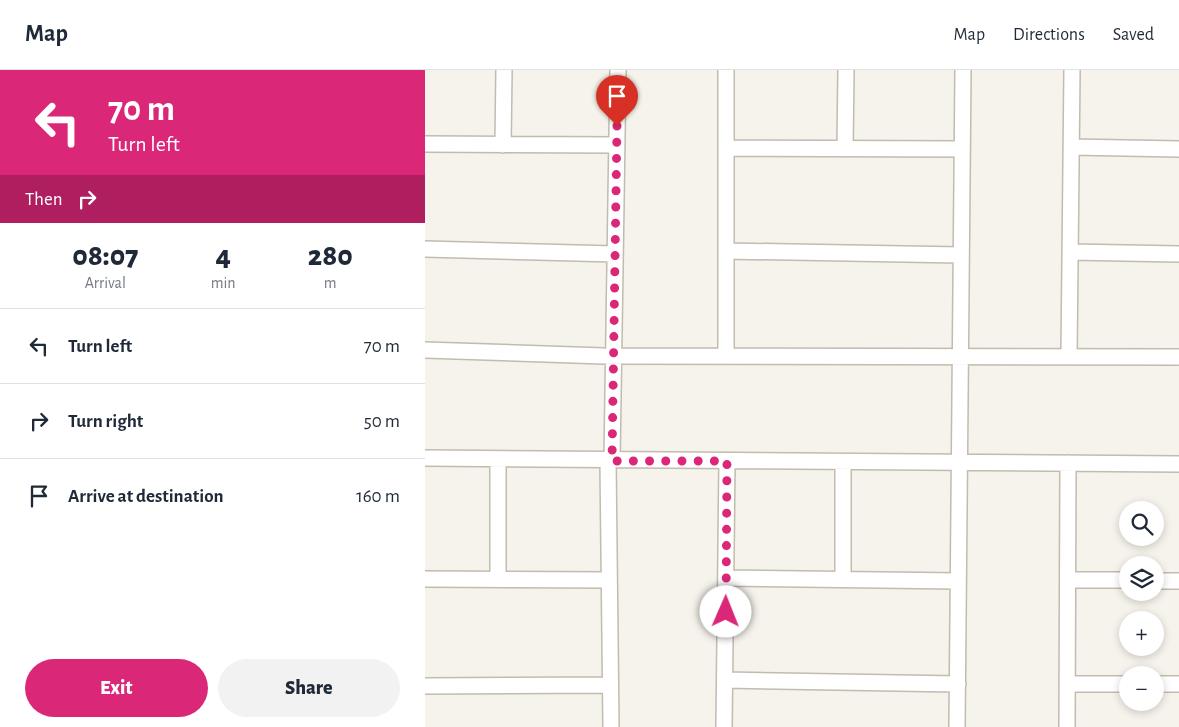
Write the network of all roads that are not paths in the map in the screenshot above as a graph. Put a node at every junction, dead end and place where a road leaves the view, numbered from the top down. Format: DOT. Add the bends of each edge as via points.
graph roads {
  1 [pos="504,70"];
  2 [pos="618,70"];
  3 [pos="726,70"];
  4 [pos="846,70"];
  5 [pos="963,70"];
  6 [pos="1072,70"];
  7 [pos="425,144"];
  8 [pos="503,145"];
  9 [pos="617,145"];
  10 [pos="1071,147"];
  11 [pos="726,148"];
  12 [pos="845,149"];
  13 [pos="963,149"];
  14 [pos="1179,149"];
  15 [pos="425,248"];
  16 [pos="726,251"];
  17 [pos="1070,252"];
  18 [pos="615,254"];
  19 [pos="1179,254"];
  20 [pos="961,255"];
  21 [pos="425,350"];
  22 [pos="613,356"];
  23 [pos="726,356"];
  24 [pos="960,356"];
  25 [pos="1069,356"];
  26 [pos="1179,357"];
  27 [pos="425,458"];
  28 [pos="498,459"];
  29 [pos="610,461"];
  30 [pos="727,461"];
  31 [pos="843,462"];
  32 [pos="959,462"];
  33 [pos="1068,463"];
  34 [pos="1179,464"];
  35 [pos="425,578"];
  36 [pos="727,578"];
  37 [pos="498,579"];
  38 [pos="843,579"];
  39 [pos="609,580"];
  40 [pos="1068,580"];
  41 [pos="1119,580"];
  42 [pos="958,581"];
  43 [pos="1164,581"];
  44 [pos="1179,581"];
  45 [pos="725,680"];
  46 [pos="958,684"];
  47 [pos="1067,684"];
  48 [pos="1119,684"];
  49 [pos="1164,684"];
  50 [pos="1179,684"];
  51 [pos="610,685"];
  52 [pos="425,686"];
  53 [pos="611,727"];
  54 [pos="725,727"];
  55 [pos="957,727"];
  56 [pos="1067,727"];
  1 -- 8 [label="street"];
  2 -- 9 [label="street"];
  3 -- 11 [label="street"];
  4 -- 12 [label="street"];
  5 -- 13 [label="street"];
  6 -- 10 [label="street"];
  7 -- 8 [label="street"];
  8 -- 9 [label="street"];
  9 -- 18 [label="street"];
  10 -- 14 [label="street"];
  10 -- 17 [label="street"];
  11 -- 12 [label="street"];
  11 -- 16 [label="street"];
  12 -- 13 [label="street"];
  13 -- 20 [label="street"];
  15 -- 18 [label="street"];
  16 -- 20 [label="street"];
  16 -- 23 [label="street"];
  17 -- 19 [label="street"];
  17 -- 25 [label="street"];
  18 -- 22 [label="street"];
  20 -- 24 [label="street"];
  21 -- 22 [label="street"];
  22 -- 23 [label="street"];
  22 -- 29 [label="street"];
  23 -- 24 [label="street"];
  24 -- 25 [label="street"];
  24 -- 32 [label="street"];
  25 -- 26 [label="street"];
  27 -- 28 [label="street"];
  28 -- 29 [label="street"];
  28 -- 37 [label="street"];
  29 -- 30 [label="street"];
  29 -- 39 [label="street"];
  30 -- 31 [label="street"];
  30 -- 36 [label="street"];
  31 -- 32 [label="street"];
  31 -- 38 [label="street"];
  32 -- 33 [label="street"];
  32 -- 42 [label="street"];
  33 -- 34 [label="street"];
  33 -- 40 [label="street"];
  35 -- 37 [label="street"];
  36 -- 38 [label="street"];
  36 -- 45 [label="street"];
  37 -- 39 [label="street"];
  38 -- 42 [label="street"];
  39 -- 51 [label="street"];
  40 -- 41 [label="street"];
  40 -- 47 [label="street"];
  42 -- 46 [label="street"];
  43 -- 44 [label="street"];
  45 -- 46 [label="street"];
  45 -- 54 [label="street"];
  46 -- 55 [label="street"];
  47 -- 48 [label="street"];
  47 -- 56 [label="street"];
  49 -- 50 [label="street"];
  51 -- 52 [label="street"];
  51 -- 53 [label="street"];
}
